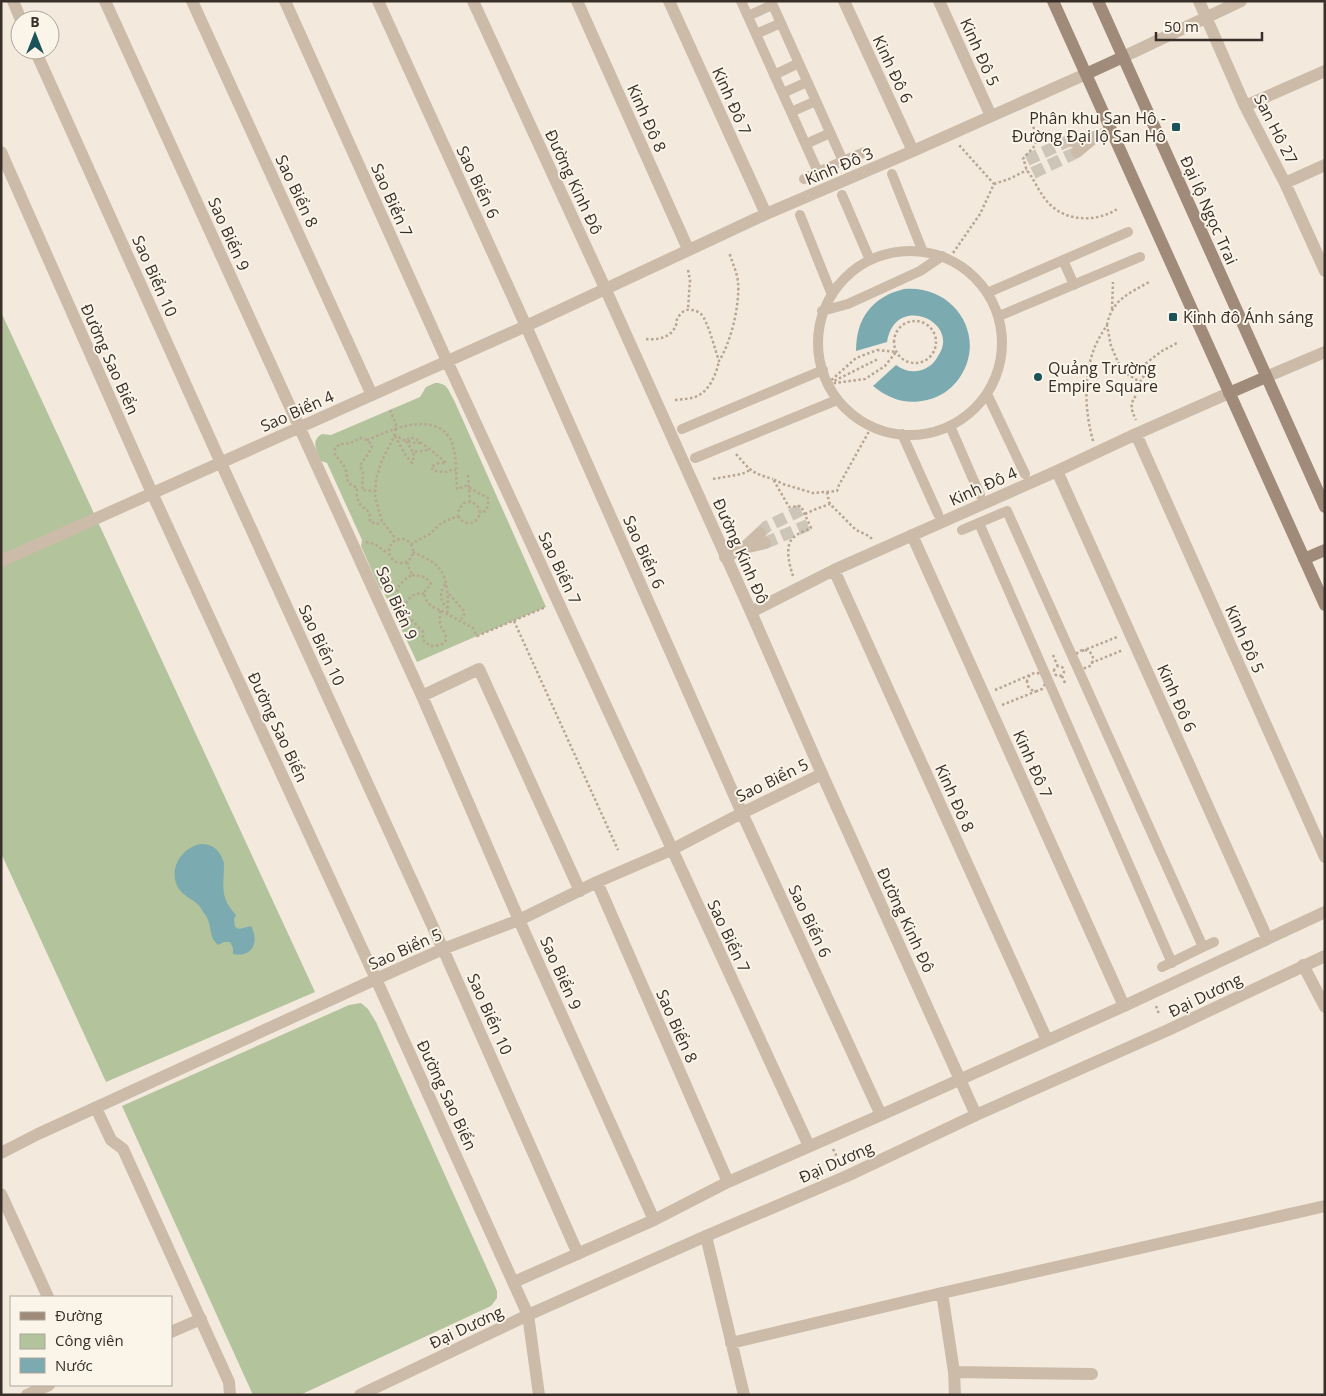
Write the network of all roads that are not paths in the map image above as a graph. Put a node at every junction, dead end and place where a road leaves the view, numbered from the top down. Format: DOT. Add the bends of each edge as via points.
graph roads {
  1 [pos="105,1"];
  2 [pos="192,1"];
  3 [pos="285,1"];
  4 [pos="378,1"];
  5 [pos="473,1"];
  6 [pos="577,1"];
  7 [pos="669,1"];
  8 [pos="741,1"];
  9 [pos="844,1"];
  10 [pos="939,1"];
  11 [pos="1052,1"];
  12 [pos="1098,1"];
  13 [pos="1199,1"];
  14 [pos="1241,1"];
  15 [pos="772,3"];
  16 [pos="748,16"];
  17 [pos="1206,17"];
  18 [pos="780,23"];
  19 [pos="756,34"];
  20 [pos="1123,57"];
  21 [pos="40,60"];
  22 [pos="799,63"];
  23 [pos="1325,71"];
  24 [pos="1086,74"];
  25 [pos="774,75"];
  26 [pos="807,82"];
  27 [pos="782,93"];
  28 [pos="816,101"];
  29 [pos="1245,106"];
  30 [pos="791,112"];
  31 [pos="991,116"];
  32 [pos="1111,131"];
  33 [pos="830,133"];
  34 [pos="806,144"];
  35 [pos="1074,147"];
  36 [pos="913,151"];
  37 [pos="1,152"];
  38 [pos="865,152"];
  39 [pos="843,161"];
  40 [pos="1325,166"];
  41 [pos="818,172"];
  42 [pos="892,174"];
  43 [pos="804,180"];
  44 [pos="1285,184"];
  45 [pos="842,195"];
  46 [pos="766,214"];
  47 [pos="800,215"];
  48 [pos="1128,232"];
  49 [pos="688,249"];
  50 [pos="923,252"];
  51 [pos="1140,257"];
  52 [pos="945,258"];
  53 [pos="870,260"];
  54 [pos="1064,260"];
  55 [pos="1323,264"];
  56 [pos="1074,284"];
  57 [pos="605,288"];
  58 [pos="988,293"];
  59 [pos="832,295"];
  60 [pos="822,311"];
  61 [pos="998,316"];
  62 [pos="526,326"];
  63 [pos="1325,352"];
  64 [pos="447,361"];
  65 [pos="822,370"];
  66 [pos="1266,377"];
  67 [pos="1229,393"];
  68 [pos="987,394"];
  69 [pos="372,395"];
  70 [pos="837,400"];
  71 [pos="950,426"];
  72 [pos="299,427"];
  73 [pos="682,429"];
  74 [pos="1137,429"];
  75 [pos="902,434"];
  76 [pos="695,458"];
  77 [pos="221,463"];
  78 [pos="1057,471"];
  79 [pos="1026,474"];
  80 [pos="152,493"];
  81 [pos="980,494"];
  82 [pos="1325,507"];
  83 [pos="938,514"];
  84 [pos="979,523"];
  85 [pos="962,530"];
  86 [pos="912,535"];
  87 [pos="763,538"];
  88 [pos="1325,550"];
  89 [pos="725,557"];
  90 [pos="1304,559"];
  91 [pos="1,561"];
  92 [pos="834,570"];
  93 [pos="1325,605"];
  94 [pos="751,612"];
  95 [pos="422,696"];
  96 [pos="822,774"];
  97 [pos="742,813"];
  98 [pos="671,850"];
  99 [pos="1325,857"];
  100 [pos="597,882"];
  101 [pos="580,891"];
  102 [pos="1325,912"];
  103 [pos="519,920"];
  104 [pos="1267,938"];
  105 [pos="1214,942"];
  106 [pos="1204,947"];
  107 [pos="443,949"];
  108 [pos="1325,956"];
  109 [pos="1303,965"];
  110 [pos="376,979"];
  111 [pos="1124,1006"];
  112 [pos="1325,1007"];
  113 [pos="1047,1040"];
  114 [pos="959,1080"];
  115 [pos="96,1108"];
  116 [pos="882,1115"];
  117 [pos="976,1115"];
  118 [pos="809,1146"];
  119 [pos="1,1152"];
  120 [pos="728,1182"];
  121 [pos="1,1194"];
  122 [pos="1325,1206"];
  123 [pos="654,1220"];
  124 [pos="706,1236"];
  125 [pos="578,1254"];
  126 [pos="514,1282"];
  127 [pos="942,1293"];
  128 [pos="48,1296"];
  129 [pos="528,1315"];
  130 [pos="201,1319"];
  131 [pos="172,1332"];
  132 [pos="731,1342"];
  133 [pos="954,1372"];
  134 [pos="1092,1374"];
  135 [pos="48,1386"];
  136 [pos="27,1395"];
  137 [pos="230,1395"];
  138 [pos="360,1395"];
  139 [pos="539,1395"];
  140 [pos="744,1395"];
  141 [pos="955,1395"];
  1 -- 72 [label="street, Sao Biển 9"];
  2 -- 69 [label="street, Sao Biển 8"];
  3 -- 64 [label="street, Sao Biển 7"];
  4 -- 62 [label="street, Sao Biển 6"];
  5 -- 57 [label="street, Đường Kinh Đô"];
  6 -- 49 [label="street, Kinh Đô 8"];
  7 -- 46 [label="street, Kinh Đô 7"];
  8 -- 16 [label="street"];
  9 -- 36 [label="street, Kinh Đô 6"];
  10 -- 31 [label="street, Kinh Đô 5"];
  11 -- 24 [label="main road"];
  12 -- 20 [label="main road, Đại lộ Ngọc Trai"];
  13 -- 17 [label="street, San Hô 27"];
  14 -- 17 [label="street"];
  15 -- 16 [label="street"];
  15 -- 18 [label="street"];
  16 -- 19 [label="street"];
  17 -- 20 [label="street"];
  17 -- 29 [label="street, San Hô 27"];
  18 -- 19 [label="street"];
  18 -- 22 [label="street"];
  19 -- 25 [label="street"];
  20 -- 24 [label="main road"];
  20 -- 66 [label="main road, Đại lộ Ngọc Trai"];
  21 -- 77 [label="street, Sao Biển 10"];
  22 -- 25 [label="street"];
  22 -- 26 [label="street"];
  23 -- 29 [label="street"];
  24 -- 31 [label="street, Kinh Đô 3"];
  24 -- 32 [label="main road"];
  25 -- 27 [label="street"];
  26 -- 27 [label="street"];
  26 -- 28 [label="street"];
  27 -- 30 [label="street"];
  28 -- 30 [label="street"];
  28 -- 33 [label="street"];
  29 -- 44 [label="street, San Hô 27"];
  30 -- 34 [label="street"];
  31 -- 36 [label="street, Kinh Đô 3"];
  32 -- 35 [label="street"];
  32 -- 67 [label="main road"];
  33 -- 34 [label="street"];
  33 -- 39 [label="street"];
  34 -- 41 [label="street"];
  36 -- 46 [label="street, Kinh Đô 3"];
  37 -- 80 [label="street, Đường Sao Biển"];
  38 -- 39 [label="street"];
  39 -- 41 [label="street"];
  40 -- 44 [label="street"];
  41 -- 43 [label="street"];
  42 -- 50 [label="street"];
  44 -- 55 [label="street, San Hô 27"];
  45 -- 53 [label="street"];
  46 -- 49 [label="street, Kinh Đô 3"];
  47 -- 59 [label="street"];
  48 -- 54 [label="street"];
  49 -- 57 [label="street, Kinh Đô 3"];
  50 -- 52 [label="street"];
  50 -- 53 [label="street" via="893,253"];
  51 -- 56 [label="street"];
  52 -- 58 [label="street" via="964,267"];
  52 -- 60 [label="street" via="848,304"];
  53 -- 59 [label="street" via="849,274"];
  54 -- 56 [label="street"];
  54 -- 58 [label="street"];
  56 -- 61 [label="street"];
  57 -- 62 [label="street, Sao Biển 4"];
  57 -- 89 [label="street, Đường Kinh Đô"];
  58 -- 61 [label="street"];
  59 -- 60 [label="street"];
  60 -- 65 [label="street" via="818,339"];
  61 -- 68 [label="street" via="1003,348 998,372"];
  62 -- 64 [label="street, Sao Biển 4"];
  62 -- 97 [label="street, Sao Biển 6"];
  63 -- 66 [label="street"];
  64 -- 69 [label="street, Sao Biển 4"];
  64 -- 98 [label="street, Sao Biển 7"];
  65 -- 70 [label="street"];
  65 -- 73 [label="street"];
  66 -- 67 [label="main road"];
  66 -- 82 [label="main road, Đại lộ Ngọc Trai"];
  67 -- 74 [label="street, Kinh Đô 4"];
  67 -- 90 [label="main road"];
  68 -- 71 [label="street" via="971,413"];
  68 -- 79 [label="street"];
  69 -- 72 [label="street, Sao Biển 4"];
  70 -- 75 [label="street" via="872,426"];
  70 -- 76 [label="street"];
  71 -- 75 [label="street" via="927,433"];
  71 -- 81 [label="street"];
  72 -- 77 [label="street, Sao Biển 4"];
  72 -- 95 [label="street, Sao Biển 9"];
  74 -- 78 [label="street, Kinh Đô 4"];
  74 -- 99 [label="street, Kinh Đô 5"];
  75 -- 83 [label="street"];
  77 -- 80 [label="street, Sao Biển 4"];
  77 -- 107 [label="street, Sao Biển 10"];
  78 -- 86 [label="street, Kinh Đô 4"];
  78 -- 104 [label="street, Kinh Đô 6"];
  80 -- 91 [label="street, Sao Biển 4"];
  80 -- 110 [label="street, Đường Sao Biển"];
  84 -- 85 [label="street"];
  84 -- 106 [label="street" via="1009,510"];
  84 -- 106 [label="street" via="1167,965"];
  86 -- 92 [label="street, Kinh Đô 4"];
  86 -- 111 [label="street, Kinh Đô 7"];
  87 -- 89 [label="street"];
  88 -- 90 [label="main road"];
  89 -- 94 [label="street, Đường Kinh Đô"];
  90 -- 93 [label="main road"];
  92 -- 94 [label="street, Kinh Đô 4"];
  92 -- 113 [label="street, Kinh Đô 8"];
  94 -- 96 [label="street, Đường Kinh Đô"];
  95 -- 101 [label="street" via="479,669"];
  95 -- 103 [label="street, Sao Biển 9"];
  96 -- 97 [label="street, Sao Biển 5"];
  96 -- 114 [label="street, Đường Kinh Đô"];
  97 -- 98 [label="street, Sao Biển 5"];
  97 -- 116 [label="street, Sao Biển 6"];
  98 -- 100 [label="street, Sao Biển 5"];
  98 -- 118 [label="street, Sao Biển 7"];
  100 -- 101 [label="street, Sao Biển 5"];
  100 -- 120 [label="street, Sao Biển 8"];
  101 -- 103 [label="street, Sao Biển 5"];
  102 -- 104 [label="street"];
  103 -- 107 [label="street, Sao Biển 5"];
  103 -- 123 [label="street, Sao Biển 9"];
  104 -- 111 [label="street"];
  105 -- 106 [label="street"];
  107 -- 110 [label="street, Sao Biển 5"];
  107 -- 125 [label="street, Sao Biển 10"];
  108 -- 109 [label="street, Đại Dương"];
  109 -- 112 [label="street"];
  109 -- 117 [label="street, Đại Dương" via="1168,1030"];
  110 -- 115 [label="street, Sao Biển 5"];
  110 -- 126 [label="street, Đường Sao Biển"];
  111 -- 113 [label="street"];
  113 -- 114 [label="street"];
  114 -- 116 [label="street"];
  114 -- 117 [label="street, Đường Kinh Đô"];
  115 -- 119 [label="street, Sao Biển 5"];
  115 -- 130 [label="street" via="111,1140 124,1148"];
  116 -- 118 [label="street"];
  117 -- 124 [label="street, Đại Dương" via="847,1176"];
  118 -- 120 [label="street"];
  120 -- 123 [label="street"];
  121 -- 128 [label="street"];
  122 -- 127 [label="street"];
  123 -- 125 [label="street"];
  124 -- 129 [label="street, Đại Dương"];
  124 -- 132 [label="street"];
  125 -- 126 [label="street"];
  126 -- 129 [label="street, Đường Sao Biển"];
  127 -- 132 [label="street"];
  127 -- 133 [label="street"];
  129 -- 138 [label="street, Đại Dương"];
  129 -- 139 [label="street, Đường Sao Biển"];
  130 -- 131 [label="street"];
  130 -- 137 [label="street" via="229,1382"];
  132 -- 140 [label="street"];
  133 -- 134 [label="street"];
  133 -- 141 [label="street"];
  135 -- 136 [label="street"];
}
